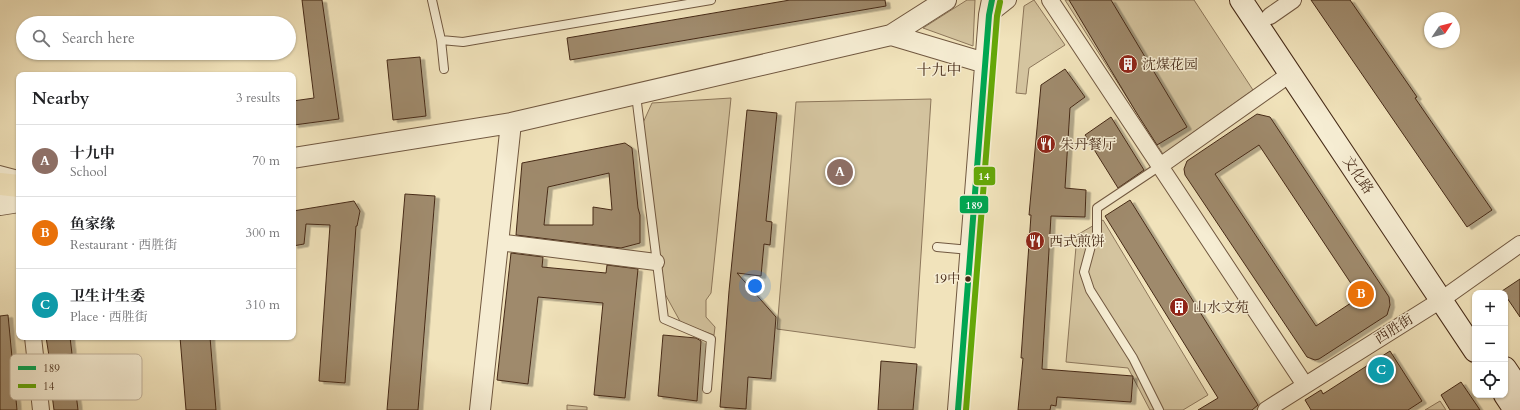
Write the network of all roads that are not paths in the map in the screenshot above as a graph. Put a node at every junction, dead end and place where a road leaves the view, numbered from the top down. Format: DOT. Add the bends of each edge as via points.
graph roads {
  1 [pos="432,0"];
  2 [pos="711,0"];
  3 [pos="946,0"];
  4 [pos="1008,0"];
  5 [pos="1050,0"];
  6 [pos="1241,0"];
  7 [pos="1293,0"];
  8 [pos="990,7"];
  9 [pos="1264,8"];
  10 [pos="891,35"];
  11 [pos="441,40"];
  12 [pos="985,63"];
  13 [pos="444,69"];
  14 [pos="1290,74"];
  15 [pos="636,94"];
  16 [pos="511,123"];
  17 [pos="296,158"];
  18 [pos="1160,166"];
  19 [pos="0,170"];
  20 [pos="16,174"];
  21 [pos="0,184"];
  22 [pos="15,201"];
  23 [pos="498,242"];
  24 [pos="1520,244"];
  25 [pos="937,248"];
  26 [pos="971,250"];
  27 [pos="656,262"];
  28 [pos="1447,295"];
  29 [pos="1472,320"];
  30 [pos="33,340"];
  31 [pos="1472,345"];
  32 [pos="35,354"];
  33 [pos="1508,372"];
  34 [pos="1305,385"];
  35 [pos="707,389"];
  36 [pos="1520,390"];
  37 [pos="1507,398"];
  38 [pos="40,400"];
  39 [pos="481,400"];
  40 [pos="41,410"];
  41 [pos="958,410"];
  42 [pos="1159,410"];
  43 [pos="1266,410"];
  44 [pos="1515,410"];
  1 -- 11 [label="lane"];
  2 -- 11 [label="lane" via="463,42"];
  3 -- 10 [label="street"];
  4 -- 8 [label="street"];
  5 -- 18 [label="street"];
  6 -- 14 [label="main road, 文化路"];
  7 -- 9 [label="street"];
  8 -- 12 [label="street"];
  9 -- 28 [label="main road, 文化路"];
  10 -- 12 [label="street"];
  10 -- 15 [label="street"];
  11 -- 13 [label="lane"];
  12 -- 26 [label="street"];
  14 -- 18 [label="street"];
  14 -- 28 [label="main road, 文化路"];
  15 -- 16 [label="street"];
  15 -- 27 [label="lane"];
  16 -- 17 [label="street"];
  16 -- 23 [label="street"];
  18 -- 34 [label="street"];
  18 -- 42 [label="lane" via="1096,208 1097,234 1084,272 1090,290 1133,358"];
  19 -- 20 [label="lane"];
  21 -- 22 [label="main road"];
  23 -- 27 [label="street"];
  23 -- 39 [label="street"];
  24 -- 28 [label="street, 西胜街"];
  25 -- 26 [label="lane"];
  26 -- 41 [label="street"];
  27 -- 35 [label="lane" via="664,319 711,339"];
  28 -- 29 [label="main road, 文化路"];
  28 -- 31 [label="main road, 文化路"];
  28 -- 34 [label="street, 西胜街"];
  30 -- 32 [label="street"];
  33 -- 36 [label="main road"];
  34 -- 43 [label="street, 西胜街"];
  37 -- 44 [label="main road"];
  38 -- 40 [label="street"];
}
